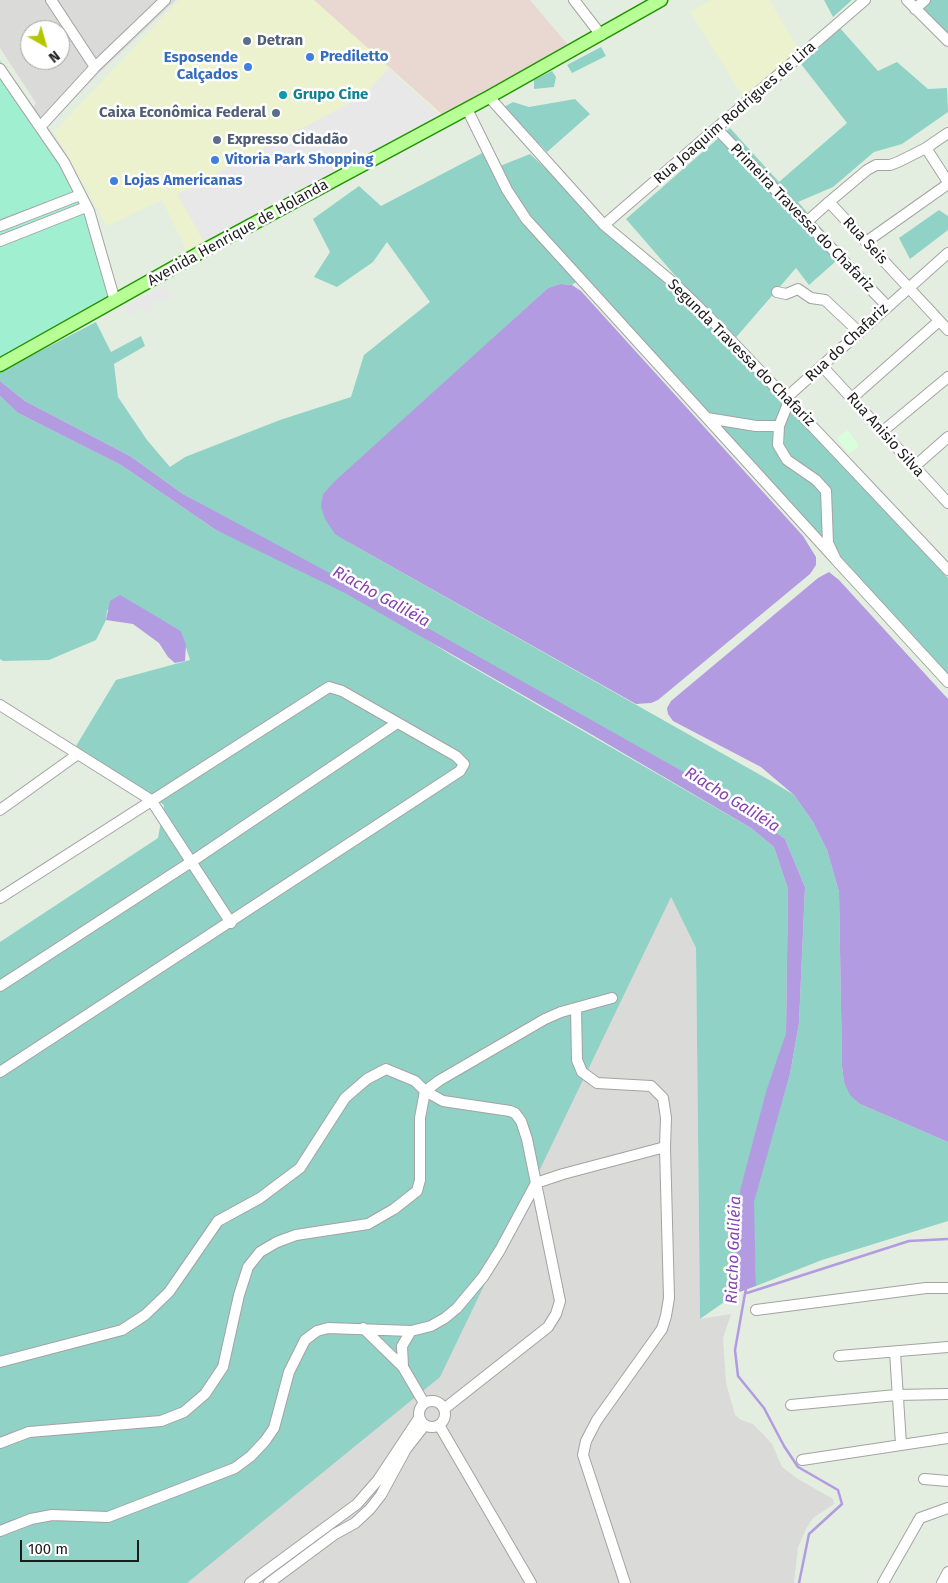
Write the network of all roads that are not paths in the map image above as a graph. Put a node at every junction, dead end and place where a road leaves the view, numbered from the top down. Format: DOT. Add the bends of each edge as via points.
graph roads {
  1 [pos="51,0"];
  2 [pos="165,0"];
  3 [pos="574,0"];
  4 [pos="661,0"];
  5 [pos="865,0"];
  6 [pos="907,0"];
  7 [pos="925,0"];
  8 [pos="915,9"];
  9 [pos="601,35"];
  10 [pos="948,41"];
  11 [pos="95,67"];
  12 [pos="0,69"];
  13 [pos="489,98"];
  14 [pos="466,109"];
  15 [pos="40,126"];
  16 [pos="717,129"];
  17 [pos="948,133"];
  18 [pos="926,148"];
  19 [pos="948,183"];
  20 [pos="80,195"];
  21 [pos="829,202"];
  22 [pos="86,207"];
  23 [pos="810,220"];
  24 [pos="2,225"];
  25 [pos="604,225"];
  26 [pos="10,237"];
  27 [pos="0,241"];
  28 [pos="866,242"];
  29 [pos="948,254"];
  30 [pos="908,287"];
  31 [pos="778,292"];
  32 [pos="116,301"];
  33 [pos="887,306"];
  34 [pos="939,321"];
  35 [pos="948,330"];
  36 [pos="859,332"];
  37 [pos="0,365"];
  38 [pos="822,366"];
  39 [pos="944,380"];
  40 [pos="948,392"];
  41 [pos="852,398"];
  42 [pos="788,400"];
  43 [pos="707,418"];
  44 [pos="779,426"];
  45 [pos="883,431"];
  46 [pos="948,437"];
  47 [pos="914,467"];
  48 [pos="948,503"];
  49 [pos="836,560"];
  50 [pos="948,570"];
  51 [pos="948,682"];
  52 [pos="1,707"];
  53 [pos="396,723"];
  54 [pos="78,754"];
  55 [pos="151,800"];
  56 [pos="0,810"];
  57 [pos="191,862"];
  58 [pos="0,898"];
  59 [pos="231,923"];
  60 [pos="0,986"];
  61 [pos="612,998"];
  62 [pos="576,1008"];
  63 [pos="0,1072"];
  64 [pos="426,1091"];
  65 [pos="664,1147"];
  66 [pos="536,1184"];
  67 [pos="948,1288"];
  68 [pos="756,1310"];
  69 [pos="363,1328"];
  70 [pos="411,1331"];
  71 [pos="948,1347"];
  72 [pos="895,1352"];
  73 [pos="840,1356"];
  74 [pos="0,1362"];
  75 [pos="403,1368"];
  76 [pos="948,1394"];
  77 [pos="896,1395"];
  78 [pos="424,1404"];
  79 [pos="792,1405"];
  80 [pos="444,1408"];
  81 [pos="422,1422"];
  82 [pos="440,1425"];
  83 [pos="948,1438"];
  84 [pos="0,1443"];
  85 [pos="901,1444"];
  86 [pos="802,1460"];
  87 [pos="924,1479"];
  88 [pos="948,1481"];
  89 [pos="948,1508"];
  90 [pos="0,1531"];
  91 [pos="948,1572"];
  92 [pos="250,1583"];
  93 [pos="269,1583"];
  94 [pos="531,1583"];
  95 [pos="625,1583"];
  96 [pos="883,1583"];
  97 [pos="942,1583"];
  1 -- 11 [label="street"];
  2 -- 11 [label="street"];
  3 -- 9 [label="street"];
  4 -- 9 [label="main road, Avenida Henrique de Holanda"];
  5 -- 16 [label="street, Rua Joaquim Rodrigues de Lira"];
  6 -- 8 [label="street"];
  7 -- 8 [label="street"];
  8 -- 10 [label="street"];
  9 -- 13 [label="main road, Avenida Henrique de Holanda"];
  11 -- 15 [label="street"];
  12 -- 15 [label="street"];
  13 -- 14 [label="main road, Avenida Henrique de Holanda"];
  13 -- 25 [label="street, Segunda Travessa do Chafariz"];
  14 -- 32 [label="main road, Avenida Henrique de Holanda"];
  14 -- 43 [label="street" via="507,190 526,219"];
  15 -- 20 [label="street" via="64,162"];
  16 -- 25 [label="street, Rua Joaquim Rodrigues de Lira"];
  16 -- 33 [label="street, Primeira Travessa do Chafariz"];
  17 -- 18 [label="street"];
  18 -- 19 [label="street"];
  18 -- 21 [label="street" via="890,165 876,165 866,170"];
  19 -- 28 [label="street"];
  20 -- 22 [label="street"];
  20 -- 24 [label="street"];
  21 -- 23 [label="street"];
  21 -- 28 [label="street, Rua Seis"];
  22 -- 26 [label="street"];
  22 -- 32 [label="street" via="94,223"];
  24 -- 26 [label="street"];
  25 -- 42 [label="street, Segunda Travessa do Chafariz" via="688,297"];
  26 -- 27 [label="street"];
  28 -- 30 [label="street, Rua Seis"];
  29 -- 30 [label="street, Rua do Chafariz"];
  30 -- 33 [label="street, Rua do Chafariz"];
  30 -- 34 [label="street, Rua Seis"];
  31 -- 36 [label="street" via="785,294 800,289 811,298 822,299"];
  32 -- 37 [label="main road, Avenida Henrique de Holanda"];
  33 -- 36 [label="street, Rua do Chafariz"];
  34 -- 35 [label="street, Rua Seis"];
  34 -- 41 [label="street"];
  36 -- 38 [label="street, Rua do Chafariz"];
  38 -- 41 [label="street, Rua Anisio Silva"];
  38 -- 42 [label="street, Rua do Chafariz"];
  39 -- 40 [label="street"];
  39 -- 45 [label="street"];
  41 -- 45 [label="street, Rua Anisio Silva"];
  42 -- 44 [label="street"];
  42 -- 50 [label="street, Segunda Travessa do Chafariz"];
  43 -- 44 [label="street" via="756,426"];
  43 -- 49 [label="street"];
  44 -- 49 [label="street" via="778,445 786,460 816,480 826,491 828,543"];
  45 -- 47 [label="street, Rua Anisio Silva"];
  46 -- 47 [label="street"];
  47 -- 48 [label="street, Rua Anisio Silva"];
  49 -- 51 [label="street"];
  52 -- 54 [label="street"];
  53 -- 55 [label="street" via="342,691 329,687"];
  53 -- 57 [label="street"];
  53 -- 59 [label="street" via="456,756 463,762 463,768"];
  54 -- 55 [label="street"];
  54 -- 56 [label="street"];
  55 -- 57 [label="street"];
  55 -- 58 [label="street"];
  57 -- 59 [label="street"];
  57 -- 60 [label="street"];
  59 -- 63 [label="street"];
  61 -- 62 [label="street"];
  62 -- 64 [label="street" via="536,1024"];
  62 -- 65 [label="street" via="577,1060 582,1072 597,1083 651,1086 659,1092 665,1105"];
  64 -- 66 [label="street" via="448,1102 515,1113 527,1139"];
  64 -- 74 [label="street" via="397,1072 381,1070 345,1098 300,1168 260,1198 218,1221 169,1292 145,1315 122,1330"];
  64 -- 84 [label="street" via="420,1118 420,1180 416,1191 394,1210 368,1224 296,1235 260,1252 248,1267 223,1366 195,1404 161,1421 29,1432"];
  65 -- 66 [label="street"];
  65 -- 95 [label="street" via="669,1298 666,1316 662,1329 597,1420 586,1441 584,1455"];
  66 -- 70 [label="street" via="500,1250 469,1295 444,1318 431,1326"];
  66 -- 80 [label="street" via="560,1301 556,1314 548,1327"];
  67 -- 68 [label="street" via="926,1288"];
  69 -- 70 [label="street"];
  69 -- 75 [label="street"];
  69 -- 90 [label="street" via="328,1328 305,1340 289,1372 274,1428 261,1446 235,1468 108,1517 52,1515"];
  70 -- 75 [label="street" via="402,1346"];
  71 -- 72 [label="street"];
  72 -- 73 [label="street"];
  72 -- 77 [label="street"];
  75 -- 78 [label="street"];
  76 -- 77 [label="street"];
  77 -- 79 [label="street"];
  77 -- 85 [label="street"];
  78 -- 80 [label="street" via="435,1402"];
  78 -- 81 [label="street" via="419,1410"];
  80 -- 82 [label="street" via="445,1416"];
  81 -- 82 [label="street" via="432,1428"];
  81 -- 92 [label="street" via="357,1504"];
  81 -- 93 [label="street" via="382,1495 370,1509"];
  82 -- 94 [label="street"];
  83 -- 85 [label="street"];
  85 -- 86 [label="street"];
  87 -- 88 [label="street"];
  89 -- 96 [label="street" via="920,1518"];
  91 -- 97 [label="street"];
}
